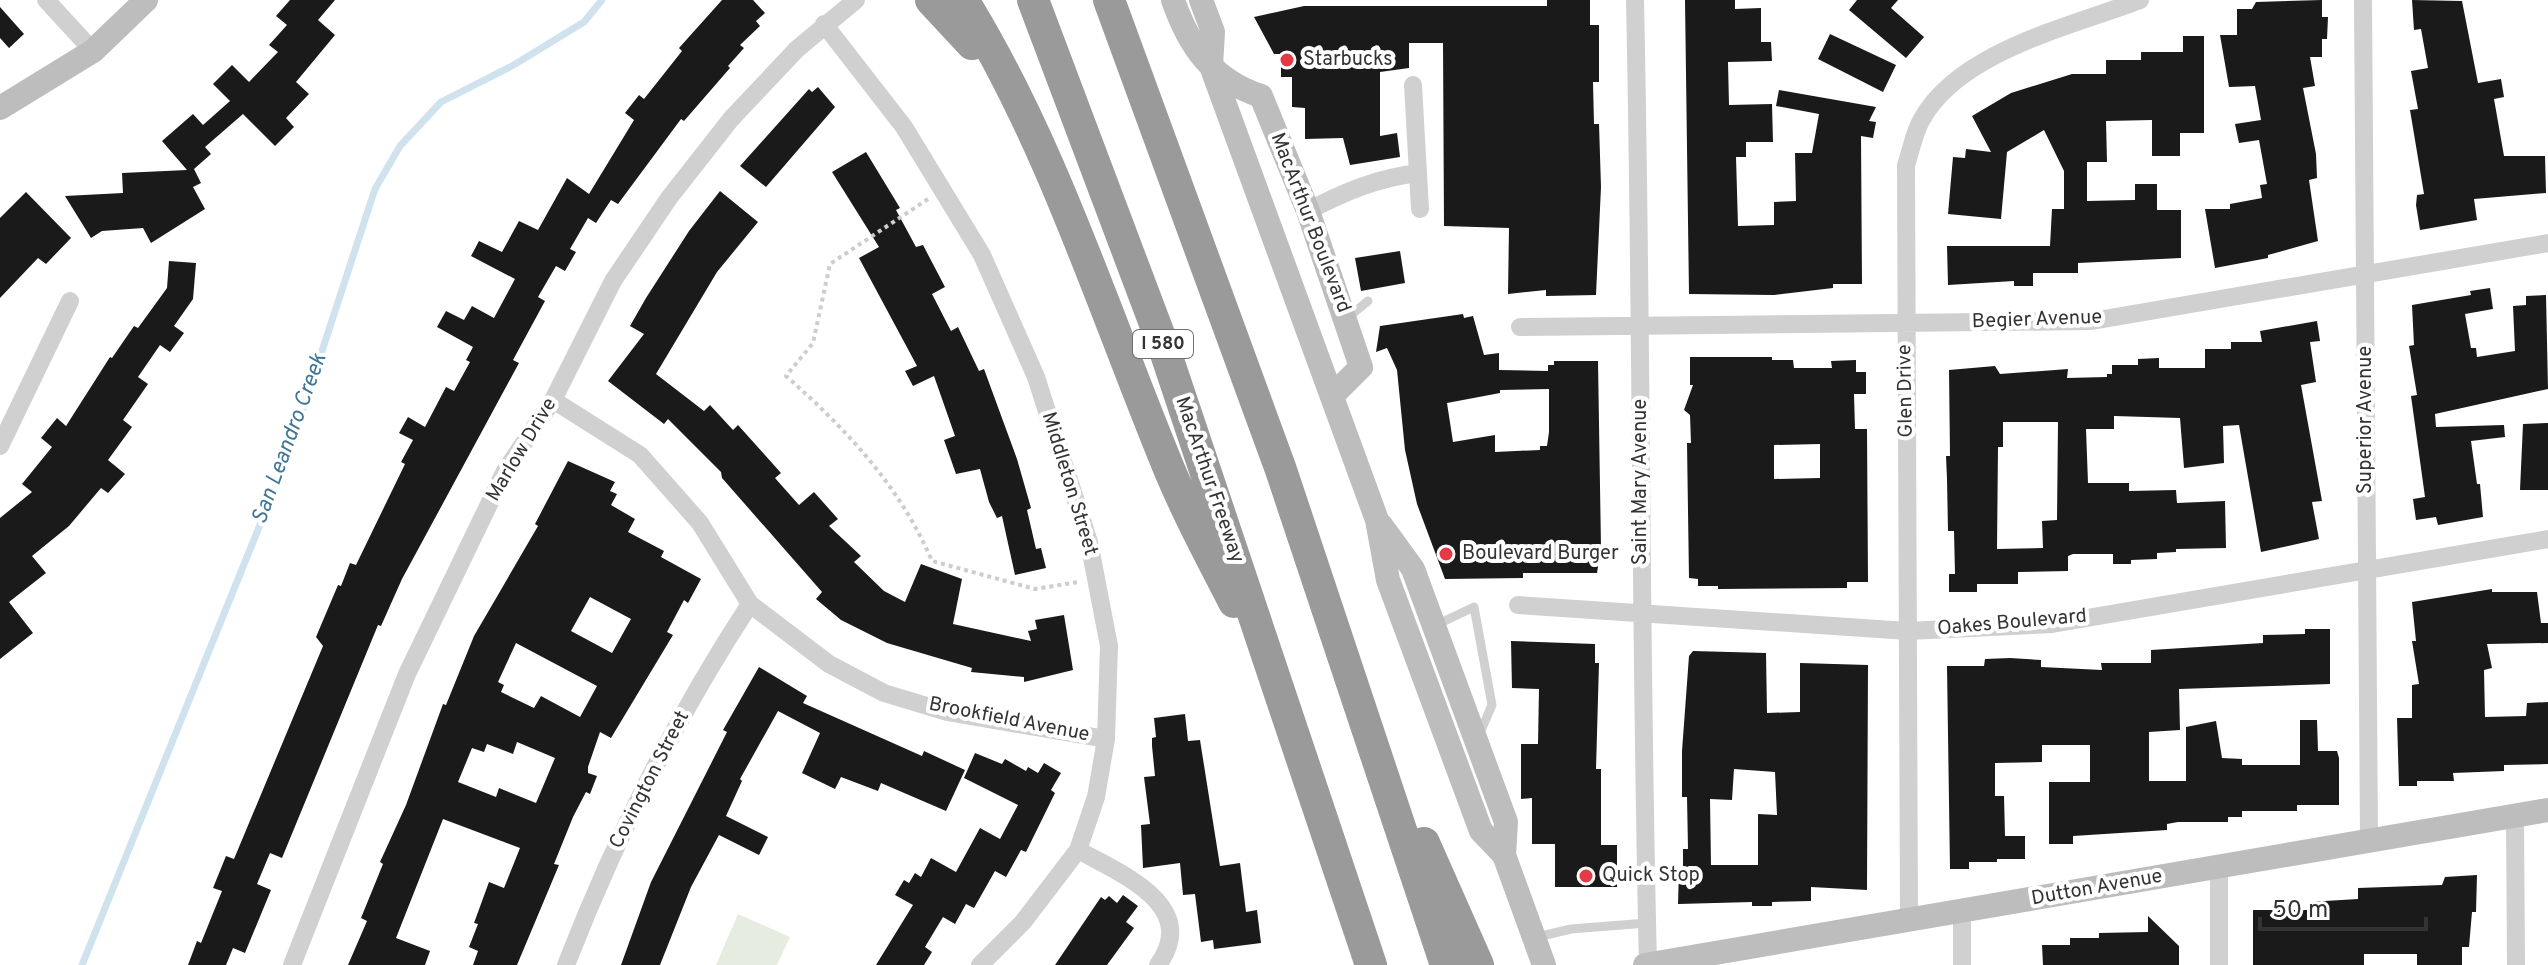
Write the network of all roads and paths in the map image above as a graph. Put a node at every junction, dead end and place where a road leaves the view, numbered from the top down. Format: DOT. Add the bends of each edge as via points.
graph roads {
  1 [pos="46,0"];
  2 [pos="146,0"];
  3 [pos="856,0"];
  4 [pos="931,0"];
  5 [pos="963,0"];
  6 [pos="1033,0"];
  7 [pos="1109,0"];
  8 [pos="1173,0"];
  9 [pos="1201,0"];
  10 [pos="1635,0"];
  11 [pos="2140,0"];
  12 [pos="2363,0"];
  13 [pos="824,24"];
  14 [pos="93,51"];
  15 [pos="1211,66"];
  16 [pos="1413,85"];
  17 [pos="1016,99"];
  18 [pos="0,108"];
  19 [pos="1418,173"];
  20 [pos="943,188"];
  21 [pos="1420,209"];
  22 [pos="1308,211"];
  23 [pos="2548,243"];
  24 [pos="2366,273"];
  25 [pos="70,301"];
  26 [pos="1368,301"];
  27 [pos="1346,319"];
  28 [pos="1905,324"];
  29 [pos="1520,327"];
  30 [pos="1642,327"];
  31 [pos="1332,396"];
  32 [pos="553,400"];
  33 [pos="0,446"];
  34 [pos="1377,520"];
  35 [pos="2548,539"];
  36 [pos="2366,573"];
  37 [pos="1096,578"];
  38 [pos="750,604"];
  39 [pos="1518,605"];
  40 [pos="1641,615"];
  41 [pos="1434,626"];
  42 [pos="1908,631"];
  43 [pos="1280,691"];
  44 [pos="1106,739"];
  45 [pos="1476,740"];
  46 [pos="2548,810"];
  47 [pos="2515,816"];
  48 [pos="2369,841"];
  49 [pos="1078,850"];
  50 [pos="1504,855"];
  51 [pos="2219,866"];
  52 [pos="1962,911"];
  53 [pos="1909,920"];
  54 [pos="1647,923"];
  55 [pos="1534,938"];
  56 [pos="1458,954"];
  57 [pos="1695,961"];
  58 [pos="292,965"];
  59 [pos="566,965"];
  60 [pos="980,965"];
  61 [pos="1158,965"];
  62 [pos="1371,965"];
  63 [pos="1544,965"];
  64 [pos="1647,965"];
  65 [pos="1962,965"];
  66 [pos="2219,965"];
  67 [pos="2516,965"];
  1 -- 14 [label="street"];
  2 -- 14 [label="main road"];
  3 -- 13 [label="street, Marlow Drive"];
  4 -- 17 [label="highway"];
  5 -- 17 [label="highway"];
  6 -- 43 [label="highway, MacArthur Freeway / I 580" via="1163,345"];
  7 -- 56 [label="highway" via="1230,325 1349,672"];
  8 -- 15 [label="main road, MacArthur Boulevard" via="1187,39"];
  9 -- 15 [label="main road, MacArthur Boulevard" via="1213,32"];
  10 -- 30 [label="street, Saint Mary Avenue"];
  11 -- 28 [label="street, Glen Drive" via="1990,58 1949,84 1921,119 1906,165"];
  12 -- 24 [label="street, Superior Avenue"];
  13 -- 20 [label="street, Middleton Street" via="904,127"];
  13 -- 32 [label="street, Marlow Drive" via="731,119 654,218 613,281"];
  14 -- 18 [label="main road"];
  15 -- 22 [label="main road, MacArthur Boulevard" via="1261,96"];
  15 -- 31 [label="main road, MacArthur Boulevard"];
  16 -- 19 [label="street"];
  17 -- 43 [label="highway" via="1181,498"];
  19 -- 21 [label="street"];
  19 -- 22 [label="street" via="1348,189"];
  20 -- 37 [label="street, Middleton Street" via="982,255 1036,377"];
  20 -- 37 [label="path" via="830,264 813,343 786,376 872,461 932,561 1035,589"];
  22 -- 27 [label="main road, MacArthur Boulevard"];
  23 -- 24 [label="street, Begier Avenue"];
  24 -- 28 [label="street, Begier Avenue" via="2092,321"];
  24 -- 36 [label="street, Superior Avenue"];
  25 -- 33 [label="street"];
  26 -- 27 [label="lane"];
  27 -- 31 [label="main road, MacArthur Boulevard" via="1361,367"];
  28 -- 30 [label="street, Begier Avenue"];
  28 -- 42 [label="street, Glen Drive"];
  29 -- 30 [label="street, Begier Avenue"];
  30 -- 40 [label="street, Saint Mary Avenue"];
  31 -- 34 [label="main road, MacArthur Boulevard"];
  32 -- 38 [label="street, Brookfield Avenue" via="640,455 700,523"];
  32 -- 58 [label="street, Marlow Drive" via="505,471 407,674"];
  34 -- 41 [label="main road, MacArthur Boulevard" via="1413,569"];
  34 -- 50 [label="main road, MacArthur Boulevard" via="1388,580 1481,831"];
  35 -- 36 [label="street, Oakes Boulevard"];
  36 -- 42 [label="street, Oakes Boulevard" via="2052,624"];
  36 -- 48 [label="street, Superior Avenue"];
  37 -- 44 [label="street, Middleton Street" via="1109,646"];
  38 -- 44 [label="street, Brookfield Avenue" via="829,664 884,693 947,712"];
  38 -- 59 [label="street, Covington Street" via="698,685 595,891"];
  39 -- 40 [label="street, Oakes Boulevard"];
  40 -- 42 [label="street, Oakes Boulevard"];
  40 -- 54 [label="street, Saint Mary Avenue"];
  41 -- 45 [label="main road, MacArthur Boulevard"];
  41 -- 45 [label="lane" via="1474,607 1492,705"];
  42 -- 53 [label="street, Glen Drive"];
  43 -- 62 [label="highway, MacArthur Freeway / I 580"];
  44 -- 49 [label="street, Middleton Street" via="1096,797"];
  45 -- 50 [label="main road, MacArthur Boulevard" via="1506,822"];
  46 -- 47 [label="main road, Dutton Avenue"];
  47 -- 48 [label="main road, Dutton Avenue"];
  47 -- 67 [label="street"];
  48 -- 51 [label="main road, Dutton Avenue"];
  49 -- 60 [label="street, Middleton Street" via="1023,922"];
  49 -- 61 [label="street" via="1153,893 1170,922"];
  50 -- 55 [label="main road, MacArthur Boulevard"];
  51 -- 52 [label="main road, Dutton Avenue"];
  51 -- 66 [label="street"];
  52 -- 53 [label="main road, Dutton Avenue"];
  52 -- 65 [label="street"];
  53 -- 57 [label="main road, Dutton Avenue"];
  54 -- 55 [label="lane" via="1571,929"];
  54 -- 64 [label="street, Saint Mary Avenue"];
  55 -- 63 [label="main road, MacArthur Boulevard"];
  57 -- 64 [label="main road, Dutton Avenue"];
}
